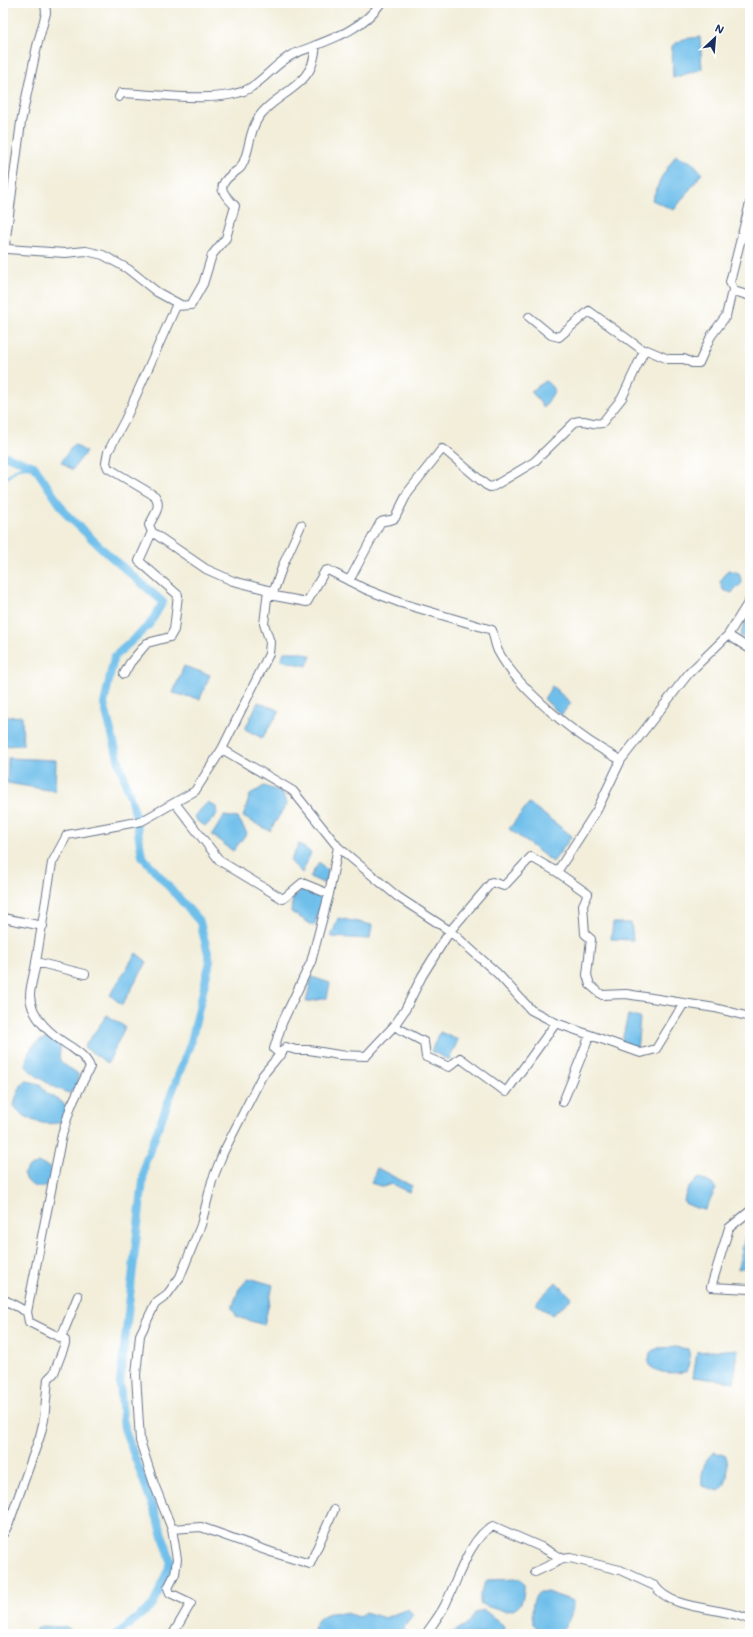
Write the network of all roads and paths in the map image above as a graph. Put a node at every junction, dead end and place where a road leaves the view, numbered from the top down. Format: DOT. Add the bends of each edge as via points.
graph roads {
  1 [pos="45,3"];
  2 [pos="381,3"];
  3 [pos="316,45"];
  4 [pos="119,97"];
  5 [pos="750,203"];
  6 [pos="734,291"];
  7 [pos="750,296"];
  8 [pos="179,304"];
  9 [pos="529,317"];
  10 [pos="644,351"];
  11 [pos="301,526"];
  12 [pos="152,532"];
  13 [pos="349,581"];
  14 [pos="270,596"];
  15 [pos="750,600"];
  16 [pos="728,635"];
  17 [pos="750,649"];
  18 [pos="124,674"];
  19 [pos="222,749"];
  20 [pos="621,760"];
  21 [pos="175,803"];
  22 [pos="338,847"];
  23 [pos="557,872"];
  24 [pos="329,894"];
  25 [pos="3,918"];
  26 [pos="43,926"];
  27 [pos="450,931"];
  28 [pos="36,962"];
  29 [pos="85,974"];
  30 [pos="684,1003"];
  31 [pos="750,1017"];
  32 [pos="556,1023"];
  33 [pos="394,1026"];
  34 [pos="590,1035"];
  35 [pos="281,1055"];
  36 [pos="563,1102"];
  37 [pos="750,1211"];
  38 [pos="750,1289"];
  39 [pos="78,1296"];
  40 [pos="3,1299"];
  41 [pos="27,1312"];
  42 [pos="61,1338"];
  43 [pos="334,1510"];
  44 [pos="172,1529"];
  45 [pos="3,1534"];
  46 [pos="563,1559"];
  47 [pos="536,1572"];
  48 [pos="750,1620"];
  49 [pos="173,1634"];
  50 [pos="426,1634"];
  1 -- 8 [label="street" via="46,13 21,122 5,245 7,249 65,253 86,250 103,255"];
  2 -- 3 [label="street" via="364,22 348,32"];
  3 -- 4 [label="street" via="294,53 247,90 203,98 121,93"];
  3 -- 8 [label="street" via="309,70 256,120 240,168 222,185 222,190 235,206 226,238 212,255 203,284 191,305"];
  5 -- 6 [label="street" via="730,277 730,286"];
  6 -- 7 [label="street"];
  6 -- 10 [label="street" via="730,295 726,316 711,336 699,364 684,359 668,359"];
  8 -- 12 [label="street" via="148,365 108,452 106,462 108,468 156,496 159,504 150,525"];
  9 -- 10 [label="street" via="555,338 588,311"];
  10 -- 13 [label="street" via="622,398 602,423 581,420 576,422 534,462 494,486 486,485 442,449 408,492 395,518 380,523"];
  11 -- 14 [label="street"];
  12 -- 14 [label="street" via="206,569 233,581 266,589"];
  12 -- 18 [label="street" via="139,561 178,594 174,630 170,637 147,643"];
  13 -- 14 [label="street" via="328,570 307,602"];
  13 -- 20 [label="street" via="401,604 492,630 498,650 513,672 546,708 603,751"];
  14 -- 19 [label="street" via="264,624 270,642 269,654"];
  15 -- 16 [label="street"];
  16 -- 17 [label="street"];
  16 -- 20 [label="street" via="689,673"];
  19 -- 21 [label="street" via="195,791"];
  19 -- 22 [label="street" via="294,791"];
  20 -- 23 [label="street" via="597,810"];
  21 -- 24 [label="street" via="220,861 283,899 302,883"];
  21 -- 26 [label="street" via="142,821 67,835 52,863"];
  22 -- 24 [label="street"];
  22 -- 27 [label="street" via="398,897"];
  23 -- 27 [label="street" via="531,857 504,886 492,882"];
  23 -- 30 [label="street" via="588,894 583,905 585,934 591,939 587,975 590,985 602,996 626,994"];
  24 -- 35 [label="street" via="311,962 282,1023 274,1049"];
  25 -- 26 [label="street"];
  26 -- 28 [label="street"];
  27 -- 32 [label="street" via="498,974 531,1010"];
  27 -- 33 [label="street"];
  28 -- 29 [label="street"];
  28 -- 41 [label="street" via="30,996 36,1016 54,1036 88,1062 90,1067 70,1106 62,1135"];
  30 -- 31 [label="street"];
  30 -- 34 [label="street" via="656,1049 641,1053"];
  32 -- 33 [label="street" via="506,1092 460,1058 449,1067 426,1057 424,1042"];
  32 -- 34 [label="street"];
  33 -- 35 [label="street" via="366,1056 339,1055 286,1047"];
  34 -- 36 [label="street"];
  35 -- 44 [label="street" via="262,1076 223,1153 212,1181 201,1225 180,1277 166,1296 155,1304 140,1335 136,1375 140,1441"];
  37 -- 38 [label="street" via="729,1228 711,1287"];
  39 -- 42 [label="street"];
  40 -- 41 [label="street"];
  41 -- 42 [label="street" via="29,1322"];
  42 -- 45 [label="street" via="66,1344 54,1373 48,1379 40,1436"];
  43 -- 44 [label="street" via="310,1564 201,1527"];
  44 -- 49 [label="street" via="177,1559 175,1574 168,1588 170,1593 192,1603"];
  46 -- 47 [label="street"];
  46 -- 48 [label="street" via="578,1559 620,1570 655,1586 659,1591 685,1604"];
  46 -- 50 [label="street" via="492,1526 486,1529 474,1544 444,1606"];
}
